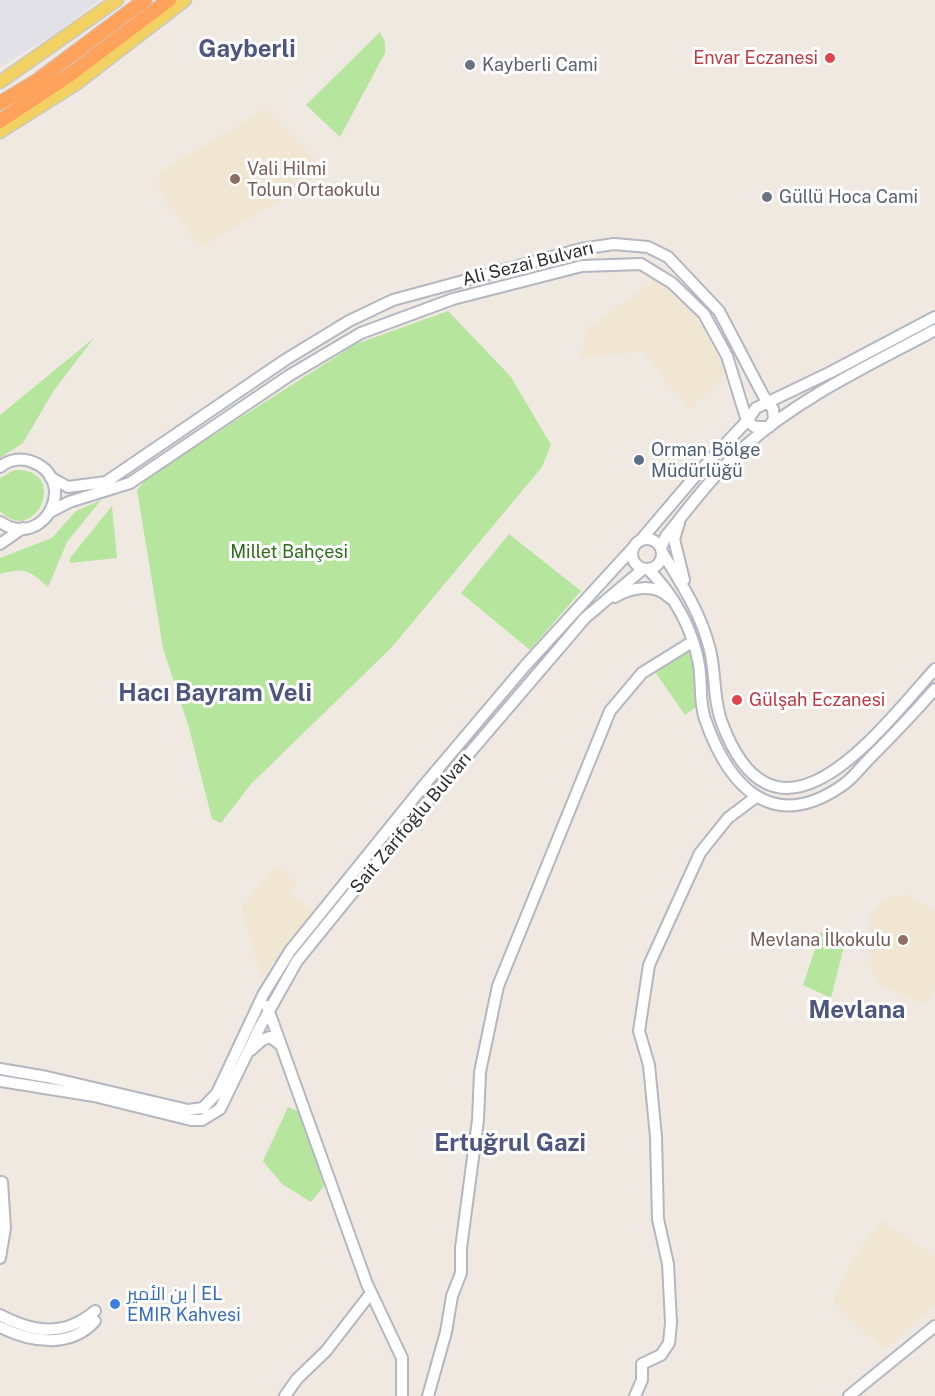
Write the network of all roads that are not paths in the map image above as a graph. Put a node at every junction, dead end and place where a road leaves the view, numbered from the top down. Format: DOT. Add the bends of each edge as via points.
graph roads {
  1 [pos="117,0"];
  2 [pos="145,0"];
  3 [pos="169,0"];
  4 [pos="185,0"];
  5 [pos="0,82"];
  6 [pos="0,103"];
  7 [pos="0,121"];
  8 [pos="0,132"];
  9 [pos="935,317"];
  10 [pos="935,330"];
  11 [pos="769,401"];
  12 [pos="747,422"];
  13 [pos="769,427"];
  14 [pos="0,466"];
  15 [pos="50,477"];
  16 [pos="50,512"];
  17 [pos="683,514"];
  18 [pos="0,522"];
  19 [pos="23,528"];
  20 [pos="0,544"];
  21 [pos="637,545"];
  22 [pos="661,550"];
  23 [pos="646,569"];
  24 [pos="690,597"];
  25 [pos="677,606"];
  26 [pos="594,609"];
  27 [pos="692,642"];
  28 [pos="935,669"];
  29 [pos="935,689"];
  30 [pos="756,797"];
  31 [pos="263,995"];
  32 [pos="269,1011"];
  33 [pos="281,1045"];
  34 [pos="242,1062"];
  35 [pos="0,1069"];
  36 [pos="0,1081"];
  37 [pos="2,1182"];
  38 [pos="0,1258"];
  39 [pos="371,1293"];
  40 [pos="0,1315"];
  41 [pos="935,1326"];
  42 [pos="0,1327"];
  43 [pos="935,1335"];
  44 [pos="918,1341"];
  45 [pos="285,1396"];
  46 [pos="402,1396"];
  47 [pos="428,1396"];
  48 [pos="635,1396"];
  49 [pos="849,1396"];
  1 -- 5 [label="main road"];
  2 -- 6 [label="highway" via="38,80"];
  3 -- 7 [label="highway"];
  4 -- 8 [label="main road" via="76,84"];
  9 -- 11 [label="main road, Sait Zarifoğlu Bulvarı"];
  10 -- 13 [label="main road" via="837,382"];
  11 -- 12 [label="main road, Sait Zarifoğlu Bulvarı" via="756,408"];
  11 -- 13 [label="main road" via="774,418"];
  11 -- 15 [label="main road, Ali Sezai Bulvarı" via="719,311 693,281 668,257 648,247 614,244 570,251 393,300 349,321 285,360 106,482 68,486"];
  12 -- 13 [label="main road" via="755,427"];
  12 -- 16 [label="main road, Ali Sezai Bulvarı" via="727,356 704,314 672,283 641,264 582,266 453,299 361,333 290,375 130,483"];
  12 -- 21 [label="main road, Sait Zarifoğlu Bulvarı"];
  13 -- 17 [label="main road" via="716,474"];
  14 -- 15 [label="main road, Ali Sezai Bulvarı" via="27,460 38,464"];
  15 -- 16 [label="main road" via="55,493"];
  16 -- 19 [label="main road, Ali Sezai Bulvarı" via="40,523"];
  17 -- 22 [label="main road" via="666,536"];
  17 -- 24 [label="main road" via="674,539"];
  18 -- 19 [label="main road"];
  19 -- 20 [label="main road, Ali Sezai Bulvarı"];
  21 -- 22 [label="main road" via="654,541"];
  21 -- 23 [label="main road" via="634,563"];
  21 -- 31 [label="main road, Sait Zarifoğlu Bulvarı" via="525,666 425,784 290,951"];
  22 -- 23 [label="main road" via="658,565"];
  22 -- 24 [label="main road"];
  23 -- 25 [label="main road" via="664,585"];
  23 -- 26 [label="main road, Sait Zarifoğlu Bulvarı"];
  24 -- 28 [label="main road" via="711,652 722,722 744,761 759,781 768,785 792,788 831,775 879,732"];
  25 -- 26 [label="main road" via="654,589 639,587"];
  25 -- 27 [label="main road"];
  26 -- 32 [label="main road, Sait Zarifoğlu Bulvarı" via="396,839 297,961"];
  27 -- 30 [label="main road" via="699,665 705,718 720,753"];
  27 -- 47 [label="main road" via="642,673 610,711 498,986 480,1072 460,1273"];
  29 -- 30 [label="main road" via="844,784 812,802 793,806 773,805"];
  30 -- 48 [label="main road" via="728,818 700,854 645,980 639,1031 650,1076 658,1219 668,1264 671,1323 669,1343 661,1355 642,1364 642,1380"];
  31 -- 32 [label="main road"];
  31 -- 35 [label="main road, Sait Zarifoğlu Bulvarı" via="217,1093 203,1108 188,1110"];
  32 -- 33 [label="main road"];
  32 -- 34 [label="main road, Sait Zarifoğlu Bulvarı"];
  33 -- 34 [label="main road" via="270,1037 262,1040"];
  33 -- 39 [label="main road"];
  34 -- 36 [label="main road, Sait Zarifoğlu Bulvarı" via="220,1109 202,1120 94,1096"];
  37 -- 38 [label="main road" via="5,1228"];
  39 -- 45 [label="main road"];
  39 -- 46 [label="main road" via="402,1358"];
  40 -- 42 [label="main road" via="37,1329 57,1330 95,1316 75,1337 59,1339 30,1339"];
  41 -- 44 [label="main road"];
  43 -- 44 [label="main road"];
  44 -- 49 [label="main road"];
}
